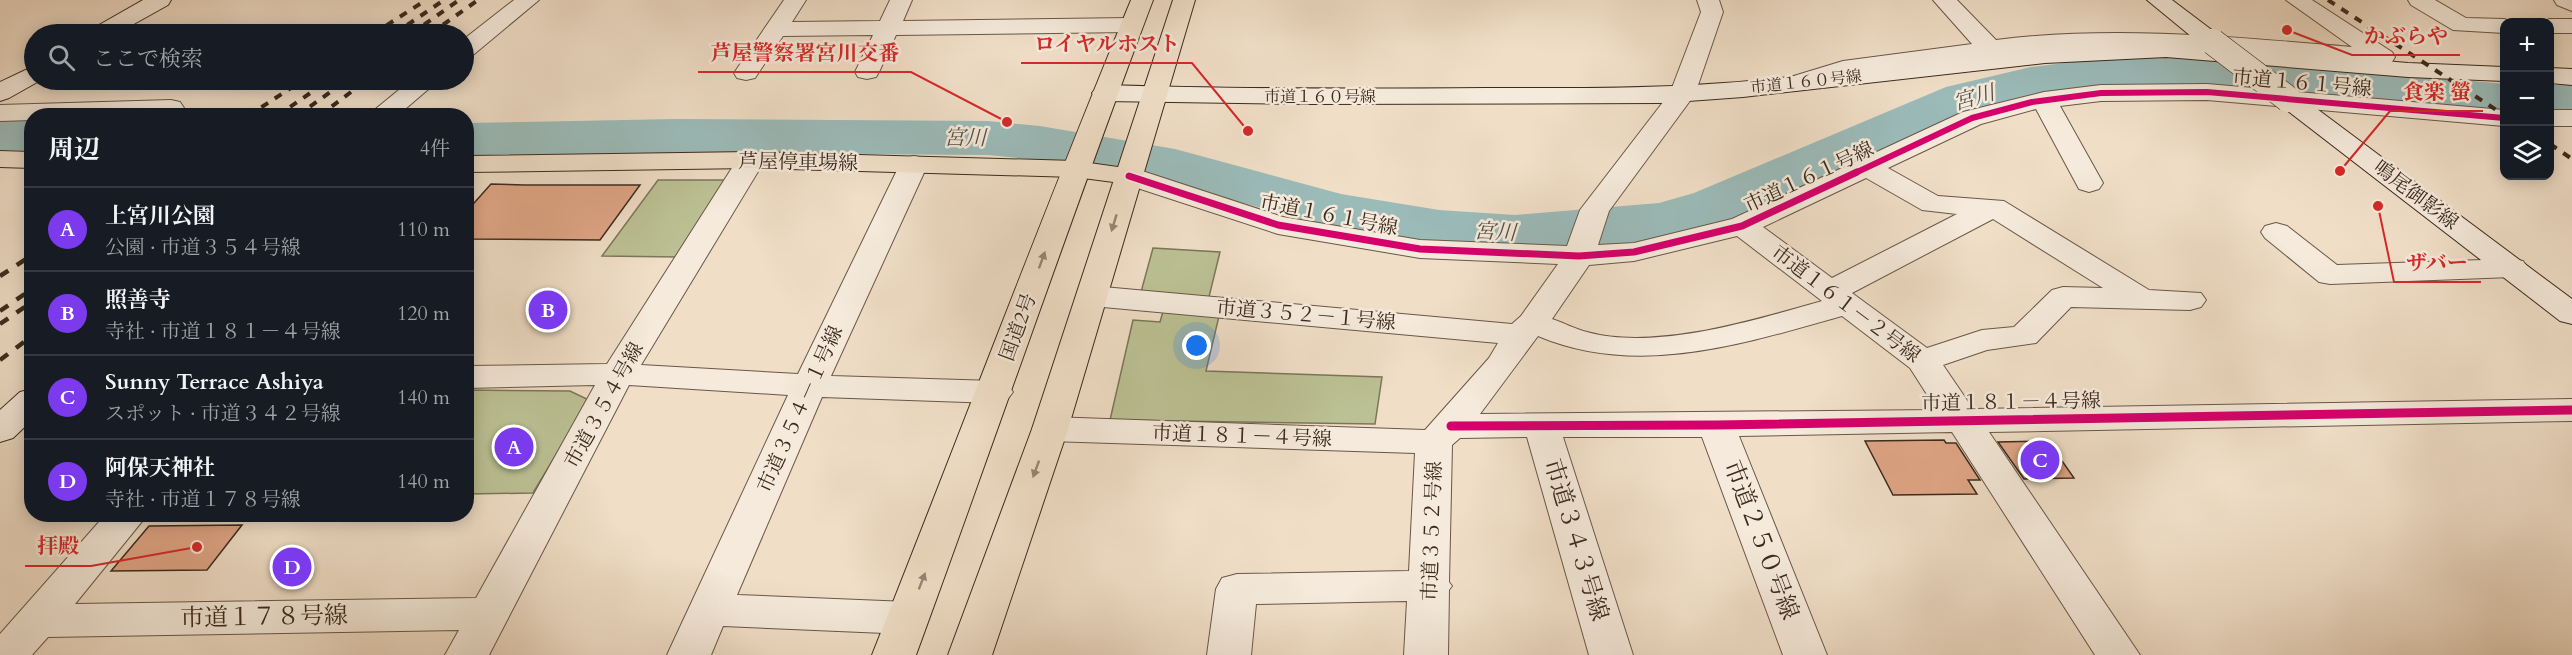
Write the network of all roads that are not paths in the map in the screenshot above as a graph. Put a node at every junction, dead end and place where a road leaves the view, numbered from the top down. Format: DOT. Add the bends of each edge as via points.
graph roads {
  1 [pos="160,0"];
  2 [pos="528,0"];
  3 [pos="795,0"];
  4 [pos="901,0"];
  5 [pos="1142,0"];
  6 [pos="1184,0"];
  7 [pos="1708,0"];
  8 [pos="1944,0"];
  9 [pos="2158,0"];
  10 [pos="2297,0"];
  11 [pos="2419,0"];
  12 [pos="2565,0"];
  13 [pos="2572,4"];
  14 [pos="118,24"];
  15 [pos="1130,26"];
  16 [pos="2500,26"];
  17 [pos="2554,26"];
  18 [pos="2572,26"];
  19 [pos="889,27"];
  20 [pos="776,29"];
  21 [pos="474,42"];
  22 [pos="2213,42"];
  23 [pos="1990,48"];
  24 [pos="867,72"];
  25 [pos="746,73"];
  26 [pos="2500,74"];
  27 [pos="2554,76"];
  28 [pos="2572,77"];
  29 [pos="24,79"];
  30 [pos="1796,83"];
  31 [pos="413,90"];
  32 [pos="0,93"];
  33 [pos="1105,93"];
  34 [pos="1682,94"];
  35 [pos="1154,95"];
  36 [pos="2288,99"];
  37 [pos="2044,100"];
  38 [pos="390,108"];
  39 [pos="24,112"];
  40 [pos="0,113"];
  41 [pos="2500,118"];
  42 [pos="1081,155"];
  43 [pos="0,159"];
  44 [pos="24,159"];
  45 [pos="751,160"];
  46 [pos="474,164"];
  47 [pos="914,164"];
  48 [pos="1133,164"];
  49 [pos="1868,168"];
  50 [pos="2089,183"];
  51 [pos="1994,207"];
  52 [pos="1742,226"];
  53 [pos="2277,232"];
  54 [pos="1582,249"];
  55 [pos="2512,268"];
  56 [pos="1092,296"];
  57 [pos="1838,298"];
  58 [pos="2142,299"];
  59 [pos="2190,300"];
  60 [pos="2572,314"];
  61 [pos="1527,329"];
  62 [pos="1923,361"];
  63 [pos="618,374"];
  64 [pos="474,376"];
  65 [pos="811,386"];
  66 [pos="995,392"];
  67 [pos="24,408"];
  68 [pos="2572,410"];
  69 [pos="1964,418"];
  70 [pos="1541,425"];
  71 [pos="1716,425"];
  72 [pos="1050,429"];
  73 [pos="0,430"];
  74 [pos="1443,434"];
  75 [pos="122,522"];
  76 [pos="1431,586"];
  77 [pos="710,610"];
  78 [pos="490,614"];
  79 [pos="37,621"];
  80 [pos="901,636"];
  81 [pos="8,655"];
  82 [pos="467,655"];
  83 [pos="689,655"];
  84 [pos="970,655"];
  85 [pos="1229,655"];
  86 [pos="1426,655"];
  87 [pos="1611,655"];
  88 [pos="1805,655"];
  89 [pos="2118,655"];
  1 -- 14 [label="street"];
  2 -- 21 [label="street"];
  3 -- 20 [label="street"];
  4 -- 19 [label="street"];
  5 -- 15 [label="main road, 国道2号"];
  6 -- 35 [label="main road"];
  7 -- 34 [label="street" via="1712,12"];
  8 -- 23 [label="street"];
  9 -- 22 [label="street"];
  10 -- 22 [label="street" via="2383,57"];
  11 -- 16 [label="street" via="2461,25"];
  12 -- 13 [label="street"];
  15 -- 19 [label="street"];
  15 -- 33 [label="main road, 国道2号"];
  17 -- 18 [label="street"];
  19 -- 20 [label="street"];
  19 -- 24 [label="street"];
  20 -- 25 [label="street"];
  22 -- 23 [label="street" via="2046,41"];
  22 -- 36 [label="street, 鳴尾御影線, bridge"];
  23 -- 30 [label="street" via="1844,68"];
  26 -- 30 [label="street, 市道１６０号線" via="2127,50"];
  27 -- 28 [label="street"];
  29 -- 32 [label="street"];
  30 -- 34 [label="street, 市道１６０号線"];
  31 -- 38 [label="street"];
  33 -- 35 [label="street, 市道１６０号線"];
  33 -- 42 [label="main road, 国道2号"];
  34 -- 35 [label="street, 市道１６０号線"];
  34 -- 54 [label="street" via="1595,210"];
  35 -- 48 [label="main road"];
  36 -- 37 [label="street, 市道１６１号線" via="2151,91"];
  36 -- 41 [label="street, 市道１６１号線"];
  36 -- 55 [label="street, 鳴尾御影線"];
  37 -- 49 [label="street, 市道１６１号線" via="1972,118"];
  37 -- 50 [label="street"];
  39 -- 40 [label="street"];
  42 -- 47 [label="main road, 芦屋停車場線"];
  42 -- 48 [label="main road, 芦屋停車場線"];
  66 -- 42 [label="main road, 国道2号, one-way"];
  43 -- 44 [label="main road"];
  45 -- 46 [label="main road, 芦屋停車場線"];
  45 -- 47 [label="main road, 芦屋停車場線"];
  45 -- 63 [label="street, 市道３５４号線"];
  47 -- 65 [label="street, 市道３５４－１号線"];
  48 -- 54 [label="street, 市道１６１号線" via="1278,225 1420,249"];
  48 -- 56 [label="main road, one-way"];
  49 -- 51 [label="street" via="1932,204"];
  49 -- 52 [label="street, 市道１６１号線"];
  51 -- 57 [label="street, 市道３５２－１号線"];
  51 -- 58 [label="street"];
  52 -- 54 [label="street, 市道１６１号線" via="1634,252"];
  52 -- 57 [label="street, 市道１６１－２号線"];
  53 -- 55 [label="street" via="2331,275"];
  54 -- 61 [label="street"];
  55 -- 60 [label="street, 鳴尾御影線"];
  56 -- 61 [label="street, 市道３５２－１号線"];
  56 -- 72 [label="main road"];
  57 -- 61 [label="street, 市道３５２－１号線" via="1696,343 1644,348 1588,342"];
  57 -- 62 [label="street, 市道１６１－２号線"];
  58 -- 59 [label="street"];
  58 -- 62 [label="street" via="2062,297 2024,336 1982,340"];
  61 -- 74 [label="street"];
  62 -- 69 [label="street, 市道１６１－２号線"];
  63 -- 64 [label="street"];
  63 -- 65 [label="street"];
  63 -- 78 [label="street, 市道３５４号線"];
  65 -- 66 [label="street"];
  65 -- 77 [label="street, 市道３５４－１号線"];
  80 -- 66 [label="main road, 国道2号, one-way"];
  67 -- 73 [label="street"];
  68 -- 69 [label="street, 市道１８１－４号線"];
  69 -- 71 [label="street, 市道１８１－４号線"];
  69 -- 89 [label="street, 市道１６１－２号線"];
  70 -- 71 [label="street, 市道１８１－４号線"];
  70 -- 74 [label="street, 市道１８１－４号線"];
  70 -- 87 [label="street, 市道３４３号線"];
  71 -- 88 [label="street, 市道２５０号線"];
  72 -- 74 [label="street, 市道１８１－４号線"];
  72 -- 84 [label="main road, one-way"];
  74 -- 76 [label="street, 市道３５２号線"];
  75 -- 79 [label="street"];
  76 -- 85 [label="street" via="1237,589"];
  76 -- 86 [label="street, 市道３５２号線"];
  77 -- 80 [label="street"];
  77 -- 83 [label="street, 市道３５４－１号線"];
  78 -- 79 [label="street, 市道１７８号線"];
  78 -- 82 [label="street, 市道３５４号線"];
  79 -- 81 [label="street"];
}
